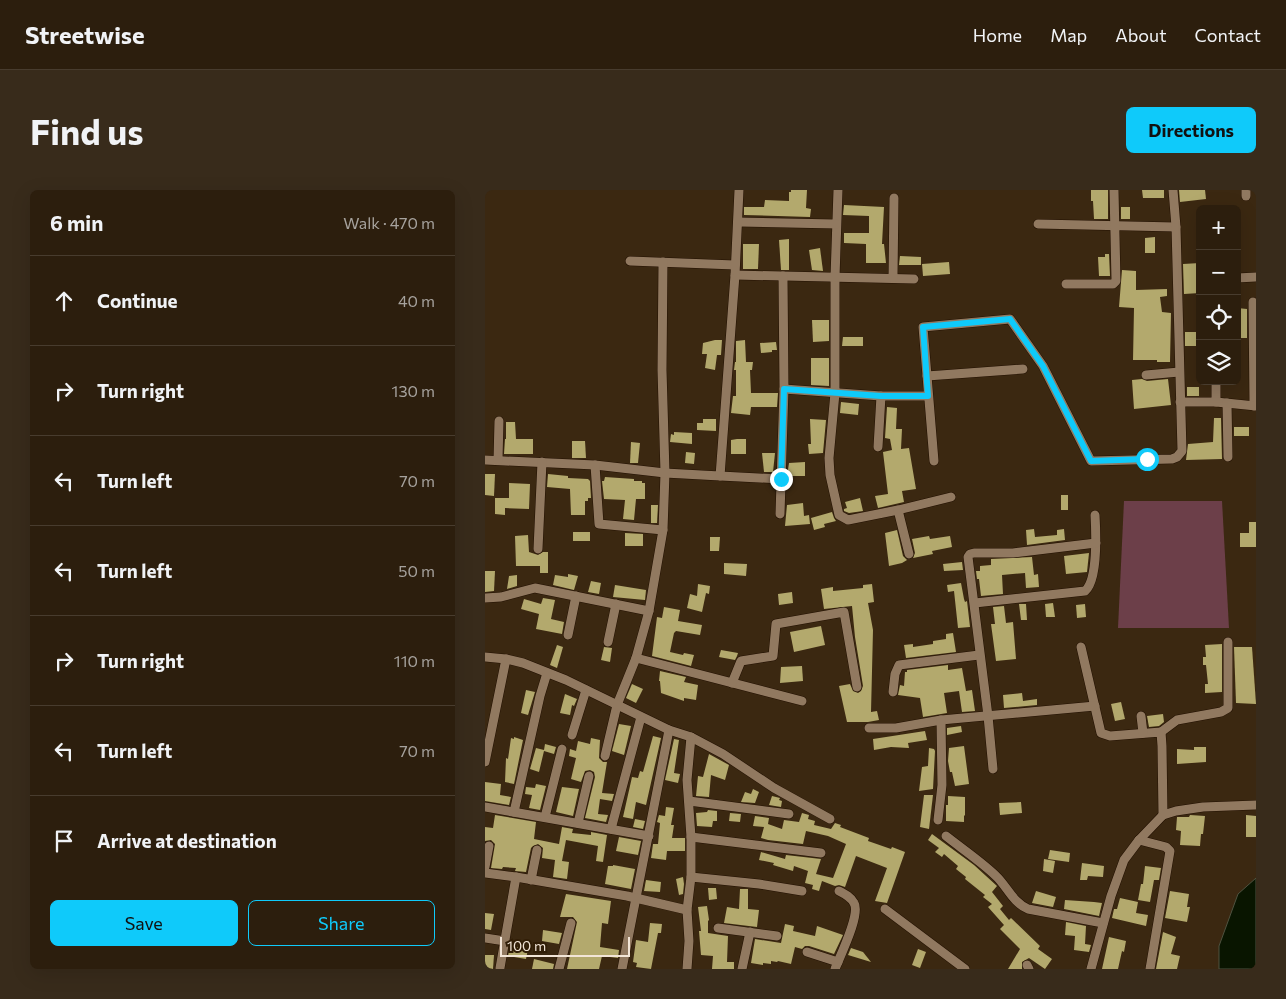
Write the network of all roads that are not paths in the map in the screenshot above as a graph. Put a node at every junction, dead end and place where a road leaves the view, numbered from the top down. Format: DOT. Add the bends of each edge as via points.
graph roads {
  1 [pos="739,190"];
  2 [pos="838,190"];
  3 [pos="1114,190"];
  4 [pos="1173,190"];
  5 [pos="894,198"];
  6 [pos="738,222"];
  7 [pos="836,224"];
  8 [pos="1038,224"];
  9 [pos="1115,226"];
  10 [pos="1175,227"];
  11 [pos="630,261"];
  12 [pos="663,262"];
  13 [pos="735,265"];
  14 [pos="735,275"];
  15 [pos="783,276"];
  16 [pos="835,277"];
  17 [pos="1256,277"];
  18 [pos="893,278"];
  19 [pos="913,278"];
  20 [pos="1241,278"];
  21 [pos="1066,284"];
  22 [pos="1253,302"];
  23 [pos="1023,368"];
  24 [pos="1179,372"];
  25 [pos="1146,375"];
  26 [pos="927,376"];
  27 [pos="1216,385"];
  28 [pos="784,389"];
  29 [pos="835,393"];
  30 [pos="881,396"];
  31 [pos="928,396"];
  32 [pos="1180,402"];
  33 [pos="1216,402"];
  34 [pos="1227,403"];
  35 [pos="1255,406"];
  36 [pos="499,421"];
  37 [pos="878,447"];
  38 [pos="1228,457"];
  39 [pos="485,460"];
  40 [pos="498,460"];
  41 [pos="934,461"];
  42 [pos="542,462"];
  43 [pos="595,465"];
  44 [pos="665,473"];
  45 [pos="720,476"];
  46 [pos="781,479"];
  47 [pos="951,497"];
  48 [pos="898,510"];
  49 [pos="780,514"];
  50 [pos="1095,515"];
  51 [pos="663,530"];
  52 [pos="1096,543"];
  53 [pos="538,549"];
  54 [pos="909,554"];
  55 [pos="576,596"];
  56 [pos="485,598"];
  57 [pos="975,603"];
  58 [pos="616,604"];
  59 [pos="649,611"];
  60 [pos="568,635"];
  61 [pos="608,642"];
  62 [pos="1228,642"];
  63 [pos="1081,647"];
  64 [pos="979,655"];
  65 [pos="485,657"];
  66 [pos="636,658"];
  67 [pos="506,660"];
  68 [pos="547,673"];
  69 [pos="732,683"];
  70 [pos="857,687"];
  71 [pos="586,690"];
  72 [pos="893,692"];
  73 [pos="802,701"];
  74 [pos="617,705"];
  75 [pos="1095,706"];
  76 [pos="641,716"];
  77 [pos="988,716"];
  78 [pos="1141,716"];
  79 [pos="941,720"];
  80 [pos="869,728"];
  81 [pos="669,730"];
  82 [pos="1161,732"];
  83 [pos="1143,733"];
  84 [pos="572,735"];
  85 [pos="691,737"];
  86 [pos="562,748"];
  87 [pos="605,756"];
  88 [pos="485,762"];
  89 [pos="993,769"];
  90 [pos="589,776"];
  91 [pos="689,802"];
  92 [pos="1256,805"];
  93 [pos="485,807"];
  94 [pos="514,812"];
  95 [pos="789,814"];
  96 [pos="1163,816"];
  97 [pos="545,817"];
  98 [pos="831,819"];
  99 [pos="938,820"];
  100 [pos="578,823"];
  101 [pos="611,829"];
  102 [pos="649,836"];
  103 [pos="947,836"];
  104 [pos="691,837"];
  105 [pos="1139,840"];
  106 [pos="489,846"];
  107 [pos="537,850"];
  108 [pos="821,853"];
  109 [pos="485,867"];
  110 [pos="485,873"];
  111 [pos="515,877"];
  112 [pos="691,877"];
  113 [pos="531,880"];
  114 [pos="839,890"];
  115 [pos="802,891"];
  116 [pos="637,898"];
  117 [pos="885,908"];
  118 [pos="687,910"];
  119 [pos="571,923"];
  120 [pos="1103,923"];
  121 [pos="718,928"];
  122 [pos="750,932"];
  123 [pos="777,936"];
  124 [pos="485,938"];
  125 [pos="505,941"];
  126 [pos="807,952"];
  127 [pos="836,966"];
  128 [pos="500,968"];
  129 [pos="559,969"];
  130 [pos="622,969"];
  131 [pos="687,969"];
  132 [pos="742,969"];
  133 [pos="965,969"];
  134 [pos="1091,969"];
  135 [pos="1150,969"];
  1 -- 6 [label="street"];
  2 -- 7 [label="street"];
  3 -- 9 [label="street"];
  4 -- 10 [label="street"];
  5 -- 18 [label="street"];
  6 -- 7 [label="street"];
  6 -- 13 [label="street"];
  7 -- 16 [label="street"];
  8 -- 9 [label="street"];
  9 -- 10 [label="street"];
  9 -- 21 [label="street" via="1114,283"];
  10 -- 24 [label="street"];
  11 -- 12 [label="street"];
  12 -- 13 [label="street"];
  12 -- 44 [label="street"];
  13 -- 14 [label="street"];
  14 -- 15 [label="street"];
  14 -- 45 [label="street"];
  15 -- 16 [label="street"];
  15 -- 28 [label="street"];
  16 -- 18 [label="street"];
  16 -- 29 [label="street"];
  17 -- 20 [label="street"];
  18 -- 19 [label="street"];
  22 -- 35 [label="street"];
  23 -- 26 [label="street"];
  24 -- 25 [label="street"];
  24 -- 32 [label="street"];
  26 -- 31 [label="street"];
  26 -- 32 [label="street" via="923,327 1010,319 1043,366 1091,461 1177,457 1182,451"];
  27 -- 33 [label="street"];
  28 -- 29 [label="street"];
  28 -- 46 [label="street"];
  29 -- 30 [label="street"];
  29 -- 48 [label="street" via="829,458 839,515 848,520"];
  30 -- 31 [label="street"];
  30 -- 37 [label="street"];
  31 -- 41 [label="street"];
  32 -- 33 [label="street"];
  33 -- 34 [label="street"];
  34 -- 35 [label="street"];
  34 -- 38 [label="street"];
  36 -- 40 [label="street"];
  39 -- 40 [label="street"];
  40 -- 42 [label="street"];
  42 -- 43 [label="street"];
  42 -- 53 [label="street"];
  43 -- 44 [label="street"];
  43 -- 51 [label="street" via="599,524"];
  44 -- 45 [label="street"];
  44 -- 51 [label="street"];
  45 -- 46 [label="street"];
  46 -- 49 [label="street"];
  47 -- 48 [label="street"];
  48 -- 54 [label="street"];
  50 -- 52 [label="street"];
  51 -- 59 [label="street"];
  52 -- 57 [label="street" via="1091,586 1085,591"];
  52 -- 57 [label="street" via="1013,553 970,554 967,559"];
  55 -- 56 [label="street" via="535,588"];
  55 -- 58 [label="street"];
  55 -- 60 [label="street"];
  57 -- 64 [label="street"];
  58 -- 59 [label="street"];
  58 -- 61 [label="street"];
  59 -- 66 [label="street"];
  62 -- 82 [label="street" via="1228,708 1177,720"];
  63 -- 75 [label="street"];
  64 -- 72 [label="street" via="899,665"];
  64 -- 77 [label="street"];
  65 -- 67 [label="street"];
  66 -- 69 [label="street"];
  66 -- 74 [label="street"];
  67 -- 68 [label="street"];
  67 -- 88 [label="street"];
  68 -- 71 [label="street"];
  68 -- 94 [label="street"];
  69 -- 70 [label="street" via="741,660 773,656 776,624 844,612"];
  69 -- 73 [label="street"];
  71 -- 74 [label="street"];
  71 -- 84 [label="street"];
  74 -- 76 [label="street"];
  74 -- 87 [label="street"];
  75 -- 77 [label="street"];
  75 -- 83 [label="street" via="1101,733 1110,736"];
  76 -- 81 [label="street"];
  76 -- 101 [label="street"];
  77 -- 79 [label="street"];
  77 -- 89 [label="street"];
  78 -- 83 [label="street"];
  79 -- 80 [label="street" via="896,728"];
  79 -- 99 [label="street" via="942,785"];
  81 -- 85 [label="street"];
  81 -- 102 [label="street"];
  82 -- 83 [label="street"];
  82 -- 96 [label="street"];
  85 -- 91 [label="street" via="687,780"];
  85 -- 98 [label="street"];
  86 -- 97 [label="street"];
  90 -- 100 [label="street"];
  91 -- 95 [label="street"];
  91 -- 104 [label="street"];
  92 -- 96 [label="street" via="1203,807"];
  93 -- 94 [label="street"];
  94 -- 97 [label="street"];
  96 -- 105 [label="street"];
  97 -- 100 [label="street"];
  100 -- 101 [label="street"];
  101 -- 102 [label="street"];
  102 -- 116 [label="street"];
  103 -- 120 [label="street" via="998,878 1020,905"];
  104 -- 108 [label="street"];
  104 -- 112 [label="street"];
  105 -- 120 [label="street" via="1124,860"];
  105 -- 135 [label="street" via="1170,851"];
  106 -- 109 [label="street"];
  107 -- 113 [label="street"];
  110 -- 111 [label="street"];
  111 -- 113 [label="street"];
  111 -- 125 [label="street"];
  112 -- 115 [label="street"];
  112 -- 118 [label="street"];
  113 -- 116 [label="street"];
  114 -- 127 [label="street" via="855,904 856,916"];
  116 -- 118 [label="street"];
  116 -- 130 [label="street"];
  117 -- 133 [label="street"];
  118 -- 131 [label="street"];
  119 -- 129 [label="street"];
  120 -- 134 [label="street"];
  121 -- 122 [label="street"];
  122 -- 123 [label="street"];
  122 -- 132 [label="street"];
  124 -- 125 [label="street"];
  125 -- 128 [label="street"];
  126 -- 127 [label="street"];
}
